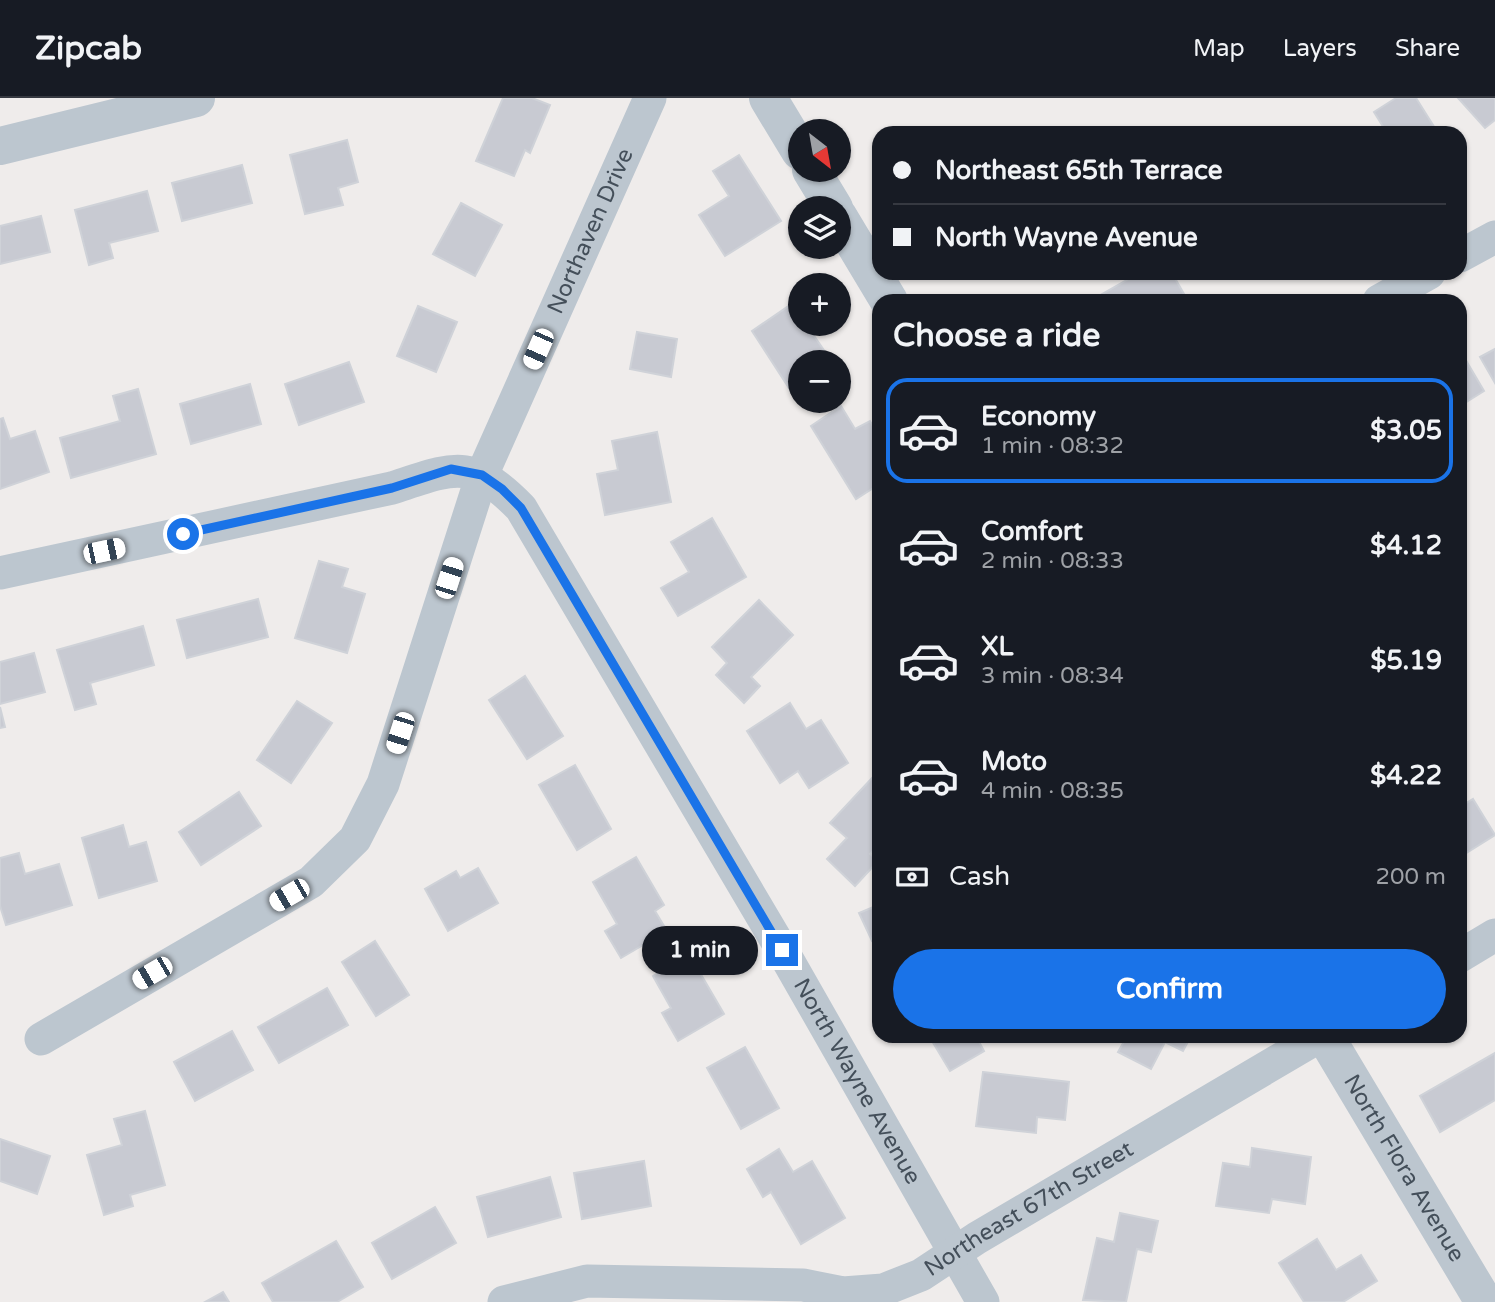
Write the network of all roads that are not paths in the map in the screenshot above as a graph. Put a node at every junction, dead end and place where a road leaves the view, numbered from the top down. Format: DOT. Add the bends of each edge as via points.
graph roads {
  1 [pos="196,98"];
  2 [pos="650,98"];
  3 [pos="768,98"];
  4 [pos="788,132"];
  5 [pos="0,146"];
  6 [pos="1495,237"];
  7 [pos="851,238"];
  8 [pos="1467,252"];
  9 [pos="872,273"];
  10 [pos="1416,280"];
  11 [pos="1391,294"];
  12 [pos="482,475"];
  13 [pos="0,573"];
  14 [pos="1495,935"];
  15 [pos="1467,952"];
  16 [pos="41,1039"];
  17 [pos="1310,1043"];
  18 [pos="1326,1043"];
  19 [pos="953,1252"];
  20 [pos="503,1302"];
  21 [pos="983,1302"];
  22 [pos="1484,1302"];
  1 -- 5 [label="street"];
  2 -- 12 [label="street, Northaven Drive"];
  3 -- 4 [label="street"];
  6 -- 8 [label="street"];
  7 -- 9 [label="street"];
  10 -- 11 [label="street"];
  12 -- 13 [label="street" via="451,469 392,488"];
  12 -- 16 [label="street, Northaven Drive" via="383,784 355,839 312,882"];
  12 -- 19 [label="street, North Wayne Avenue" via="521,508 782,950"];
  14 -- 15 [label="street"];
  17 -- 19 [label="street, Northeast 67th Street"];
  18 -- 22 [label="street, North Flora Avenue"];
  19 -- 20 [label="street, Northeast 67th Street" via="921,1275 863,1293 803,1285 587,1281"];
  19 -- 21 [label="street, North Wayne Avenue"];
}
